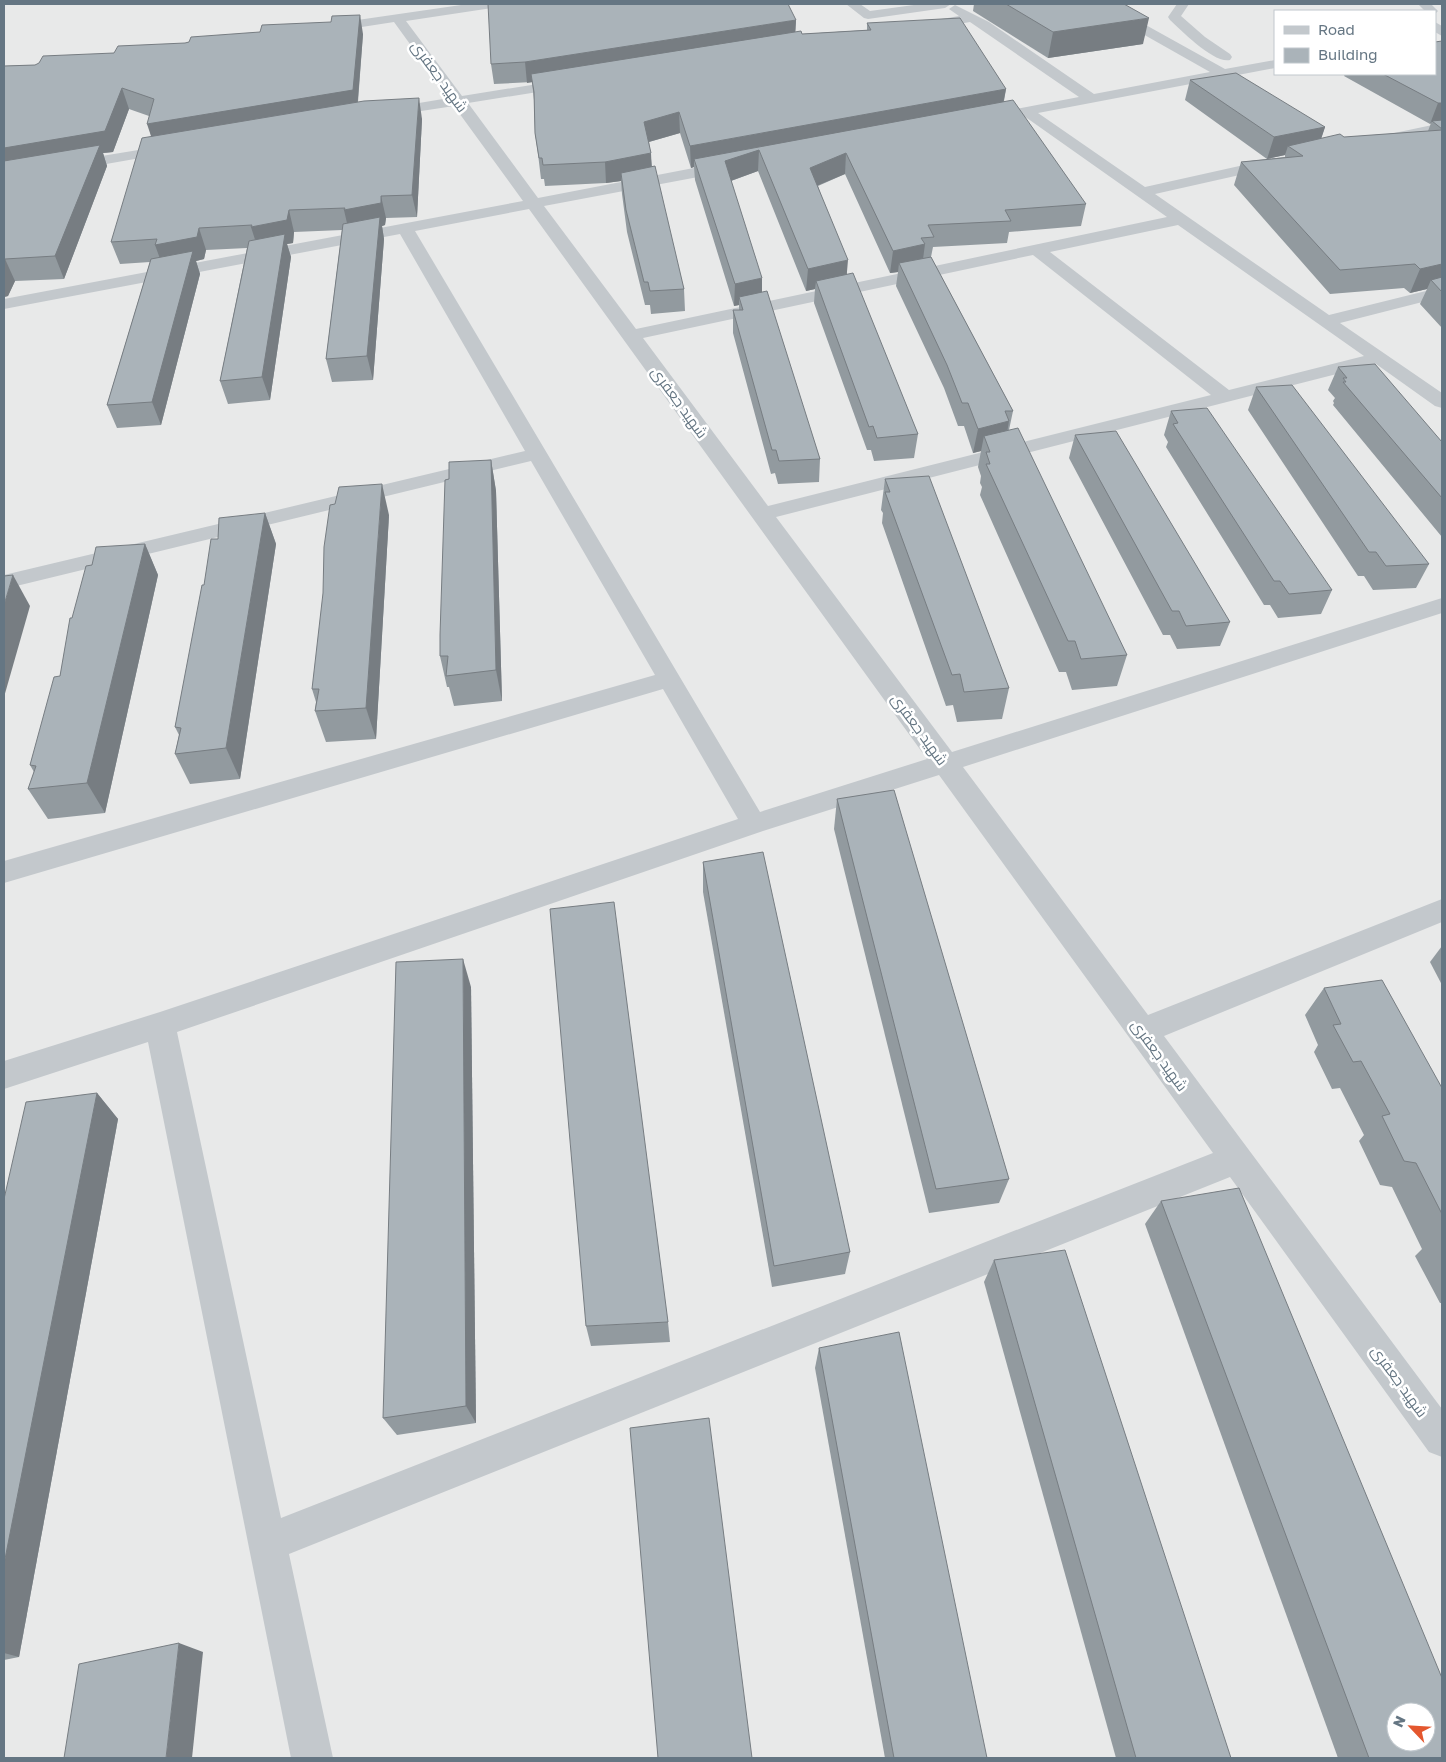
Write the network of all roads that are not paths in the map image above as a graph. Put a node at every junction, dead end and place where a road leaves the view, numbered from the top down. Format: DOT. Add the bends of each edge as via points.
graph roads {
  1 [pos="492,4"];
  2 [pos="852,4"];
  3 [pos="946,4"];
  4 [pos="1099,4"];
  5 [pos="1183,4"];
  6 [pos="868,15"];
  7 [pos="972,18"];
  8 [pos="1436,18"];
  9 [pos="398,19"];
  10 [pos="883,26"];
  11 [pos="909,28"];
  12 [pos="310,31"];
  13 [pos="1442,32"];
  14 [pos="1274,64"];
  15 [pos="1244,70"];
  16 [pos="1222,74"];
  17 [pos="586,80"];
  18 [pos="1092,98"];
  19 [pos="458,100"];
  20 [pos="1026,111"];
  21 [pos="371,115"];
  22 [pos="968,122"];
  23 [pos="1442,127"];
  24 [pos="1374,141"];
  25 [pos="187,146"];
  26 [pos="1287,160"];
  27 [pos="746,163"];
  28 [pos="4,177"];
  29 [pos="1142,192"];
  30 [pos="533,203"];
  31 [pos="1181,219"];
  32 [pos="404,228"];
  33 [pos="1036,249"];
  34 [pos="1442,292"];
  35 [pos="4,304"];
  36 [pos="1326,321"];
  37 [pos="630,335"];
  38 [pos="1379,358"];
  39 [pos="1226,397"];
  40 [pos="1442,402"];
  41 [pos="537,454"];
  42 [pos="762,514"];
  43 [pos="4,582"];
  44 [pos="1442,605"];
  45 [pos="669,679"];
  46 [pos="945,763"];
  47 [pos="754,824"];
  48 [pos="4,872"];
  49 [pos="1442,910"];
  50 [pos="160,1025"];
  51 [pos="1142,1031"];
  52 [pos="4,1075"];
  53 [pos="1237,1159"];
  54 [pos="1442,1439"];
  55 [pos="267,1543"];
  56 [pos="312,1758"];
  1 -- 9 [label="street"];
  2 -- 6 [label="street"];
  3 -- 6 [label="street"];
  3 -- 7 [label="street"];
  4 -- 16 [label="street"];
  5 -- 15 [label="street" via="1174,17 1200,40"];
  6 -- 10 [label="street"];
  7 -- 11 [label="street"];
  7 -- 18 [label="street"];
  8 -- 13 [label="street"];
  9 -- 12 [label="street"];
  9 -- 19 [label="street, شهید جعفری"];
  14 -- 15 [label="street"];
  15 -- 16 [label="street"];
  16 -- 18 [label="street"];
  17 -- 19 [label="street"];
  18 -- 20 [label="street"];
  19 -- 21 [label="street"];
  19 -- 30 [label="street, شهید جعفری"];
  20 -- 22 [label="street"];
  20 -- 29 [label="street"];
  23 -- 24 [label="street"];
  25 -- 28 [label="street"];
  26 -- 29 [label="street"];
  27 -- 30 [label="street"];
  29 -- 31 [label="street"];
  30 -- 32 [label="street"];
  30 -- 37 [label="street, شهید جعفری"];
  31 -- 33 [label="street"];
  31 -- 36 [label="street"];
  32 -- 35 [label="street"];
  32 -- 41 [label="street"];
  33 -- 37 [label="street"];
  33 -- 39 [label="street"];
  34 -- 36 [label="street"];
  36 -- 38 [label="street"];
  37 -- 42 [label="street, شهید جعفری"];
  38 -- 39 [label="street"];
  38 -- 40 [label="street"];
  39 -- 42 [label="street"];
  41 -- 43 [label="street"];
  41 -- 45 [label="street"];
  42 -- 46 [label="street, شهید جعفری"];
  44 -- 46 [label="street"];
  45 -- 47 [label="street"];
  45 -- 48 [label="street"];
  46 -- 47 [label="street"];
  46 -- 51 [label="street, شهید جعفری"];
  47 -- 50 [label="street"];
  49 -- 51 [label="street"];
  50 -- 52 [label="street"];
  50 -- 55 [label="street"];
  51 -- 53 [label="street, شهید جعفری"];
  53 -- 54 [label="street, شهید جعفری"];
  53 -- 55 [label="street"];
  55 -- 56 [label="street"];
}
